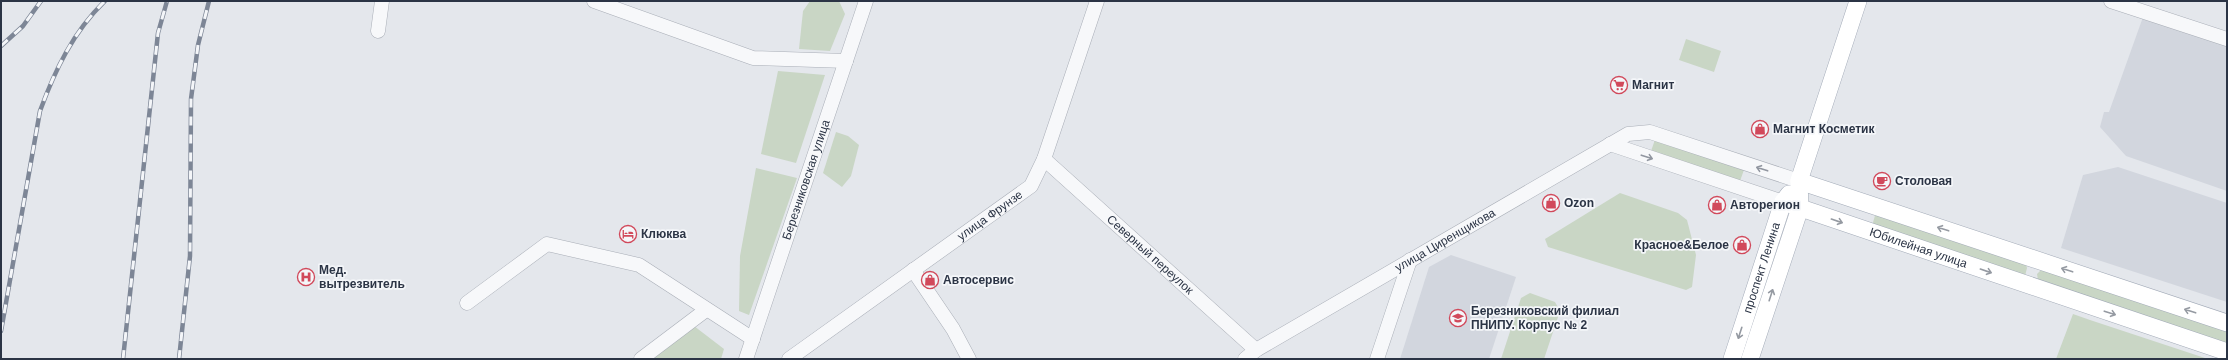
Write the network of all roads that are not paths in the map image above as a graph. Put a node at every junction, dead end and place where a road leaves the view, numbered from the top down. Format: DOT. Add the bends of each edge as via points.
graph roads {
  1 [pos="382,1"];
  2 [pos="594,1"];
  3 [pos="866,1"];
  4 [pos="1097,1"];
  5 [pos="1858,1"];
  6 [pos="2111,1"];
  7 [pos="378,31"];
  8 [pos="2227,39"];
  9 [pos="846,61"];
  10 [pos="1610,144"];
  11 [pos="1044,160"];
  12 [pos="1799,181"];
  13 [pos="1783,202"];
  14 [pos="1800,208"];
  15 [pos="1410,260"];
  16 [pos="913,270"];
  17 [pos="466,303"];
  18 [pos="706,310"];
  19 [pos="2227,323"];
  20 [pos="753,339"];
  21 [pos="1256,350"];
  22 [pos="2227,352"];
  23 [pos="641,359"];
  24 [pos="746,359"];
  25 [pos="789,359"];
  26 [pos="969,359"];
  27 [pos="1245,359"];
  28 [pos="1378,359"];
  29 [pos="1732,359"];
  30 [pos="1750,359"];
  1 -- 7 [label="street"];
  2 -- 9 [label="street" via="753,58"];
  3 -- 9 [label="street, Березниковская улица"];
  4 -- 11 [label="street, улица Фрунзе"];
  5 -- 12 [label="main road, проспект Ленина"];
  6 -- 8 [label="street"];
  9 -- 20 [label="street, Березниковская улица"];
  12 -- 10 [label="street, улица Циренщикова, one-way" via="1650,132 1628,134"];
  10 -- 13 [label="street, Юбилейная улица, one-way"];
  10 -- 15 [label="street, улица Циренщикова"];
  11 -- 16 [label="street, улица Фрунзе" via="1031,186"];
  11 -- 21 [label="street, Северный переулок"];
  12 -- 13 [label="main road, проспект Ленина"];
  12 -- 14 [label="main road, проспект Ленина"];
  19 -- 12 [label="main road, one-way"];
  13 -- 14 [label="main road, Юбилейная улица"];
  13 -- 29 [label="main road, проспект Ленина, one-way"];
  14 -- 22 [label="main road, Юбилейная улица, one-way"];
  30 -- 14 [label="main road, проспект Ленина, one-way"];
  15 -- 21 [label="street, улица Циренщикова"];
  15 -- 28 [label="street"];
  16 -- 25 [label="street, улица Фрунзе"];
  16 -- 26 [label="street" via="953,329"];
  17 -- 18 [label="street" via="547,244 639,265"];
  18 -- 20 [label="street"];
  18 -- 23 [label="street"];
  20 -- 24 [label="street, Березниковская улица"];
  21 -- 27 [label="street, улица Циренщикова"];
}
